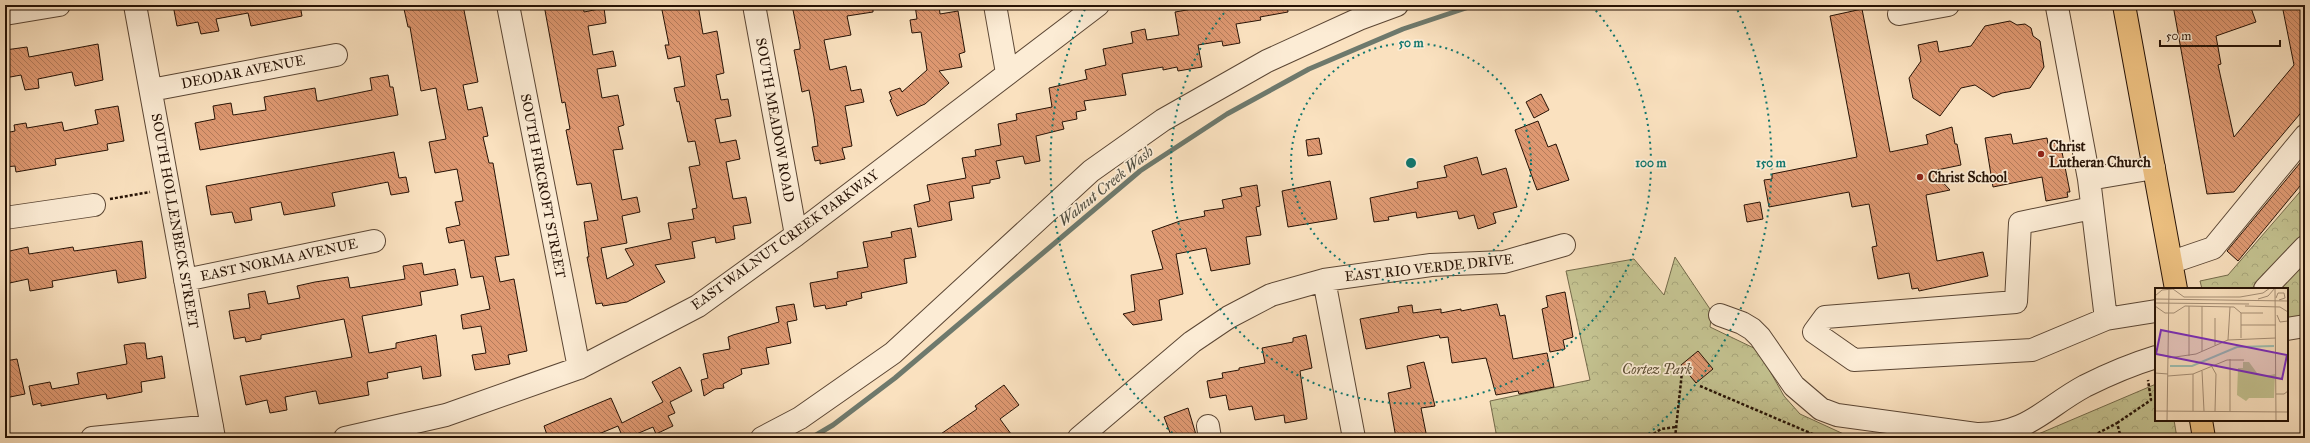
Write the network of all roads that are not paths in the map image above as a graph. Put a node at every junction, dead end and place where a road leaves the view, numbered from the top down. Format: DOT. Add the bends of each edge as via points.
graph roads {
  1 [pos="59,5"];
  2 [pos="135,5"];
  3 [pos="508,5"];
  4 [pos="754,5"];
  5 [pos="995,5"];
  6 [pos="1098,5"];
  7 [pos="1397,5"];
  8 [pos="1948,5"];
  9 [pos="2124,5"];
  10 [pos="2060,6"];
  11 [pos="5,14"];
  12 [pos="1899,14"];
  13 [pos="336,55"];
  14 [pos="1007,73"];
  15 [pos="151,90"];
  16 [pos="2305,136"];
  17 [pos="2154,168"];
  18 [pos="2089,179"];
  19 [pos="94,205"];
  20 [pos="2092,208"];
  21 [pos="5,218"];
  22 [pos="796,235"];
  23 [pos="374,241"];
  24 [pos="1564,245"];
  25 [pos="2305,247"];
  26 [pos="2172,262"];
  27 [pos="185,280"];
  28 [pos="1324,280"];
  29 [pos="2176,288"];
  30 [pos="2266,288"];
  31 [pos="2155,311"];
  32 [pos="1720,315"];
  33 [pos="2106,319"];
  34 [pos="2305,326"];
  35 [pos="2288,329"];
  36 [pos="2155,357"];
  37 [pos="579,368"];
  38 [pos="2201,421"];
  39 [pos="213,432"];
  40 [pos="92,438"];
  41 [pos="345,438"];
  42 [pos="762,438"];
  43 [pos="1079,438"];
  44 [pos="1354,438"];
  45 [pos="2204,438"];
  1 -- 11 [label="street"];
  2 -- 15 [label="street, SOUTH HOLLENBECK STREET"];
  3 -- 37 [label="street, SOUTH FIRCROFT STREET"];
  4 -- 22 [label="street, SOUTH MEADOW ROAD"];
  5 -- 14 [label="street"];
  6 -- 14 [label="street, EAST WALNUT CREEK PARKWAY"];
  7 -- 42 [label="street" via="1267,61 1163,120 1092,171 893,353 800,418"];
  8 -- 12 [label="street"];
  9 -- 17 [label="main road"];
  10 -- 18 [label="street"];
  13 -- 15 [label="street, DEODAR AVENUE"];
  14 -- 22 [label="street, EAST WALNUT CREEK PARKWAY"];
  15 -- 27 [label="street, SOUTH HOLLENBECK STREET"];
  16 -- 26 [label="street" via="2213,248"];
  17 -- 18 [label="street"];
  17 -- 26 [label="main road"];
  18 -- 20 [label="street"];
  19 -- 21 [label="street"];
  20 -- 33 [label="street"];
  20 -- 33 [label="street" via="2020,224 2016,302 1825,316 1814,332 1854,360 2032,350"];
  22 -- 37 [label="street, EAST WALNUT CREEK PARKWAY" via="698,306"];
  23 -- 27 [label="street, EAST NORMA AVENUE"];
  24 -- 28 [label="street, EAST RIO VERDE DRIVE" via="1504,262 1431,265"];
  25 -- 30 [label="street"];
  26 -- 29 [label="main road"];
  27 -- 39 [label="street, SOUTH HOLLENBECK STREET"];
  28 -- 43 [label="street, EAST RIO VERDE DRIVE" via="1271,295 1229,317 1192,342"];
  28 -- 44 [label="street"];
  31 -- 33 [label="street"];
  32 -- 36 [label="street" via="1742,323 1760,337 1794,386 1821,409 1837,415 1976,434 1994,435 2012,431 2044,415 2086,386"];
  34 -- 35 [label="street"];
  37 -- 41 [label="street, EAST WALNUT CREEK PARKWAY" via="446,415"];
  38 -- 45 [label="main road"];
  39 -- 40 [label="street"];
}
